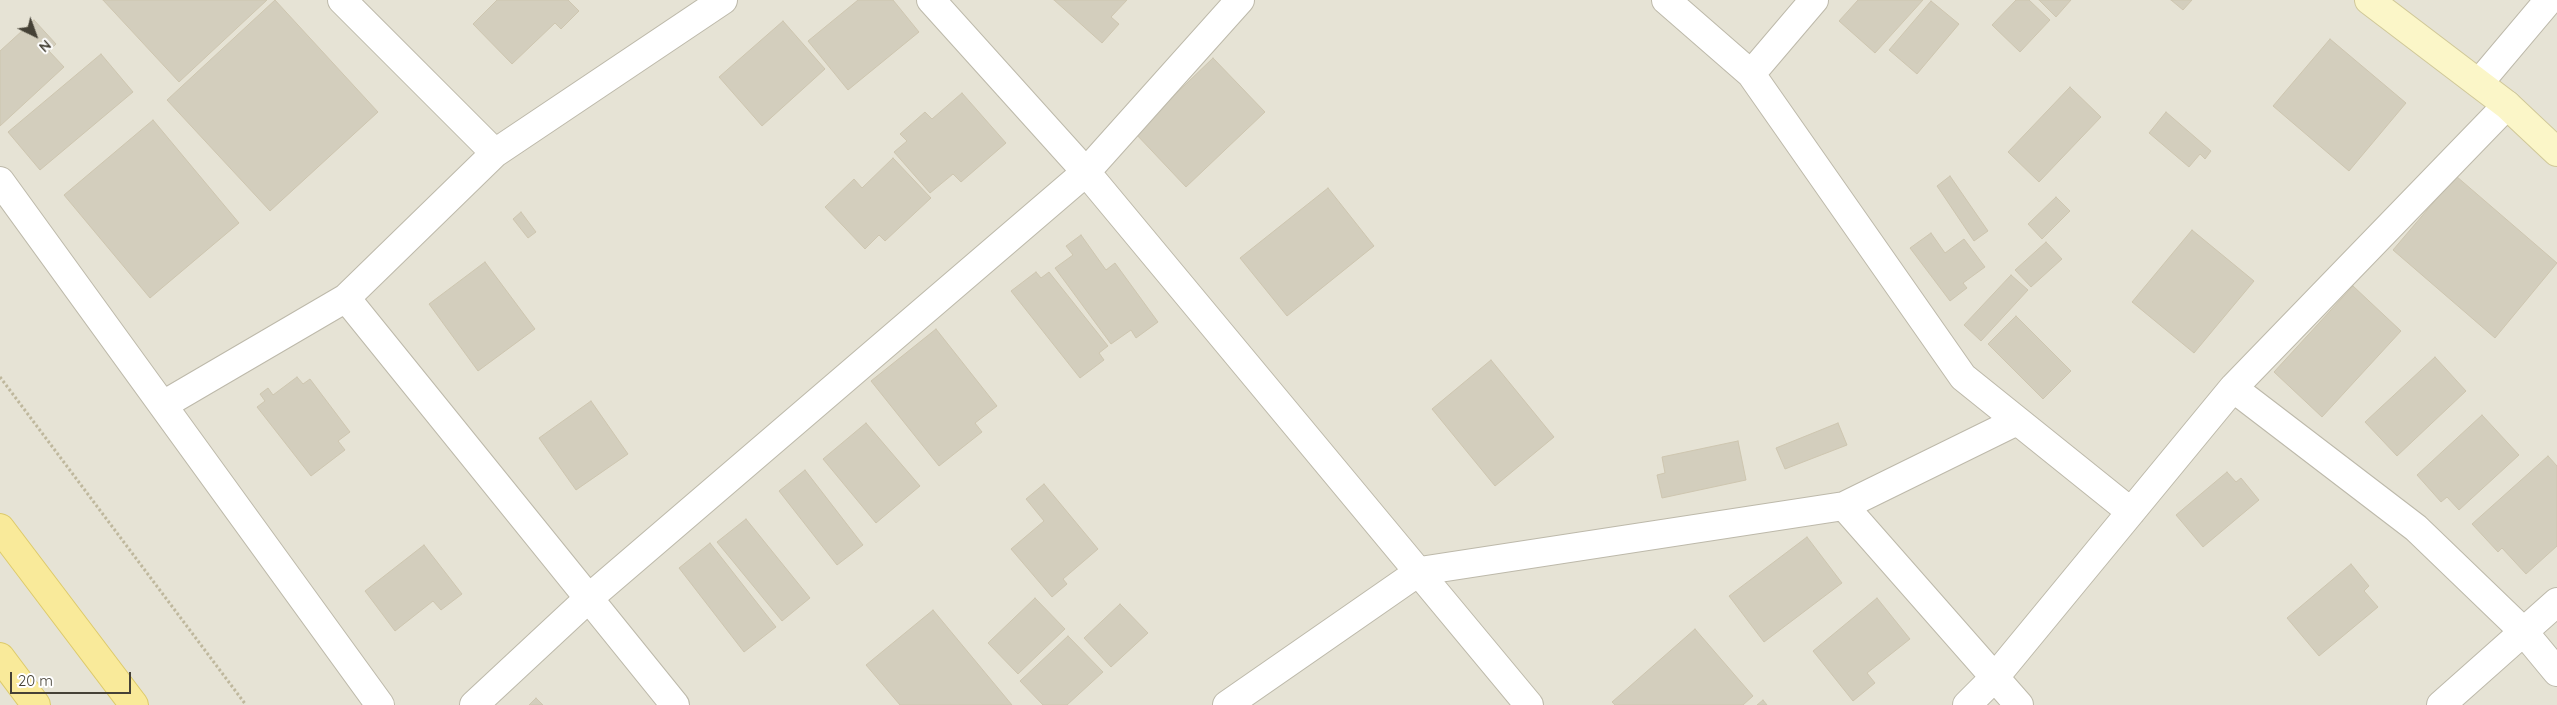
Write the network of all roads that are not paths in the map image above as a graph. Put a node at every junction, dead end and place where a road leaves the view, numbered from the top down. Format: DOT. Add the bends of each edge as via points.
graph roads {
  1 [pos="342,0"];
  2 [pos="724,0"];
  3 [pos="931,0"];
  4 [pos="1240,0"];
  5 [pos="1666,0"];
  6 [pos="1814,0"];
  7 [pos="2369,0"];
  8 [pos="2548,0"];
  9 [pos="1751,74"];
  10 [pos="2479,84"];
  11 [pos="2507,105"];
  12 [pos="2557,152"];
  13 [pos="495,153"];
  14 [pos="1086,172"];
  15 [pos="0,181"];
  16 [pos="346,298"];
  17 [pos="2232,388"];
  18 [pos="163,405"];
  19 [pos="2017,421"];
  20 [pos="1844,506"];
  21 [pos="2131,512"];
  22 [pos="0,528"];
  23 [pos="1420,571"];
  24 [pos="590,598"];
  25 [pos="2557,602"];
  26 [pos="2523,631"];
  27 [pos="0,656"];
  28 [pos="2557,672"];
  29 [pos="1995,677"];
  30 [pos="36,705"];
  31 [pos="134,705"];
  32 [pos="380,705"];
  33 [pos="474,705"];
  34 [pos="675,705"];
  35 [pos="1227,705"];
  36 [pos="1530,705"];
  37 [pos="1968,705"];
  38 [pos="2019,705"];
  39 [pos="2441,705"];
  1 -- 13 [label="street"];
  2 -- 13 [label="street"];
  3 -- 14 [label="street"];
  4 -- 14 [label="street"];
  5 -- 9 [label="street"];
  6 -- 9 [label="street"];
  7 -- 10 [label="street"];
  8 -- 10 [label="street"];
  9 -- 19 [label="street" via="1963,377"];
  10 -- 11 [label="street"];
  11 -- 12 [label="street"];
  11 -- 17 [label="street"];
  13 -- 16 [label="street"];
  14 -- 23 [label="street"];
  14 -- 24 [label="street"];
  15 -- 18 [label="street"];
  16 -- 18 [label="street"];
  16 -- 24 [label="street"];
  17 -- 21 [label="street"];
  17 -- 26 [label="street" via="2416,528"];
  18 -- 32 [label="street"];
  19 -- 20 [label="street"];
  19 -- 21 [label="street"];
  20 -- 23 [label="street"];
  20 -- 29 [label="street"];
  21 -- 29 [label="street"];
  22 -- 31 [label="main road"];
  23 -- 35 [label="street"];
  23 -- 36 [label="street"];
  24 -- 33 [label="street"];
  24 -- 34 [label="street"];
  25 -- 26 [label="street"];
  26 -- 28 [label="street"];
  26 -- 39 [label="street"];
  27 -- 30 [label="main road"];
  29 -- 37 [label="street"];
  29 -- 38 [label="street"];
}
